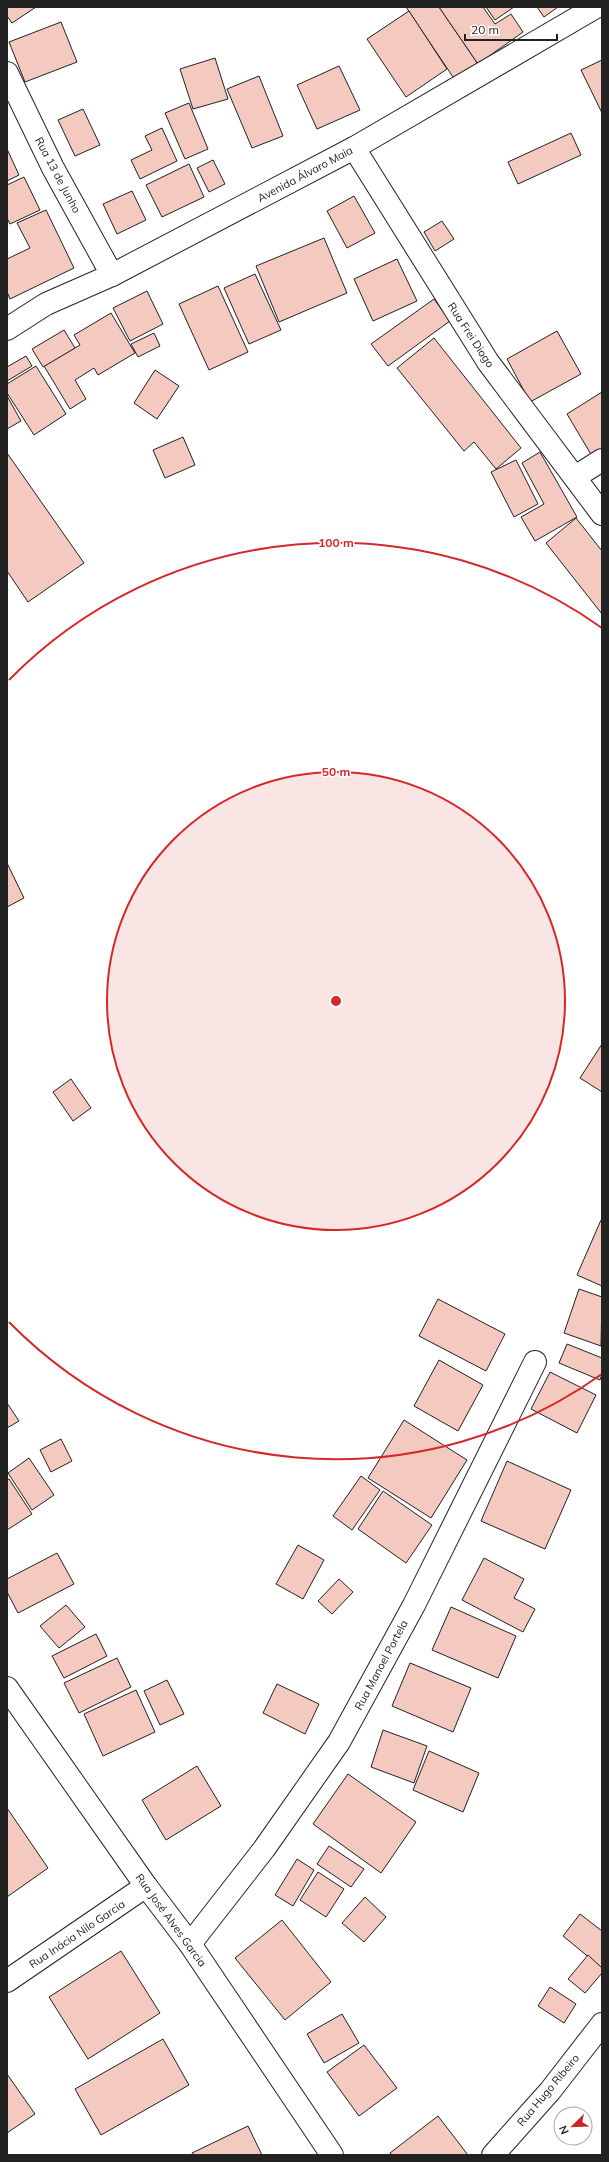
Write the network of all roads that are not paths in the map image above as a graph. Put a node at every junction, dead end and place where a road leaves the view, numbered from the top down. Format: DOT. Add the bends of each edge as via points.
graph roads {
  1 [pos="596,7"];
  2 [pos="7,73"];
  3 [pos="354,148"];
  4 [pos="112,275"];
  5 [pos="7,329"];
  6 [pos="602,460"];
  7 [pos="574,477"];
  8 [pos="602,514"];
  9 [pos="535,1362"];
  10 [pos="7,1688"];
  11 [pos="146,1886"];
  12 [pos="190,1944"];
  13 [pos="7,1981"];
  14 [pos="602,2024"];
  15 [pos="332,2155"];
  16 [pos="493,2155"];
  1 -- 3 [label="street, Avenida Álvaro Maia"];
  2 -- 4 [label="street, Rua 13 de Junho" via="53,168"];
  3 -- 4 [label="street, Avenida Álvaro Maia"];
  3 -- 7 [label="street, Rua Frei Diogo" via="488,362"];
  4 -- 5 [label="street, Avenida Álvaro Maia" via="46,304"];
  6 -- 7 [label="street"];
  7 -- 8 [label="street, Rua Frei Diogo"];
  9 -- 12 [label="street, Rua Manoel Portela" via="414,1605 340,1742 264,1849"];
  10 -- 11 [label="street, Rua José Alves Garcia"];
  11 -- 12 [label="street, Rua José Alves Garcia"];
  11 -- 13 [label="street, Rua Inácia Nilo Garcia"];
  12 -- 15 [label="street, Rua José Alves Garcia"];
  14 -- 16 [label="street, Rua Hugo Ribeiro" via="550,2091"];
}
